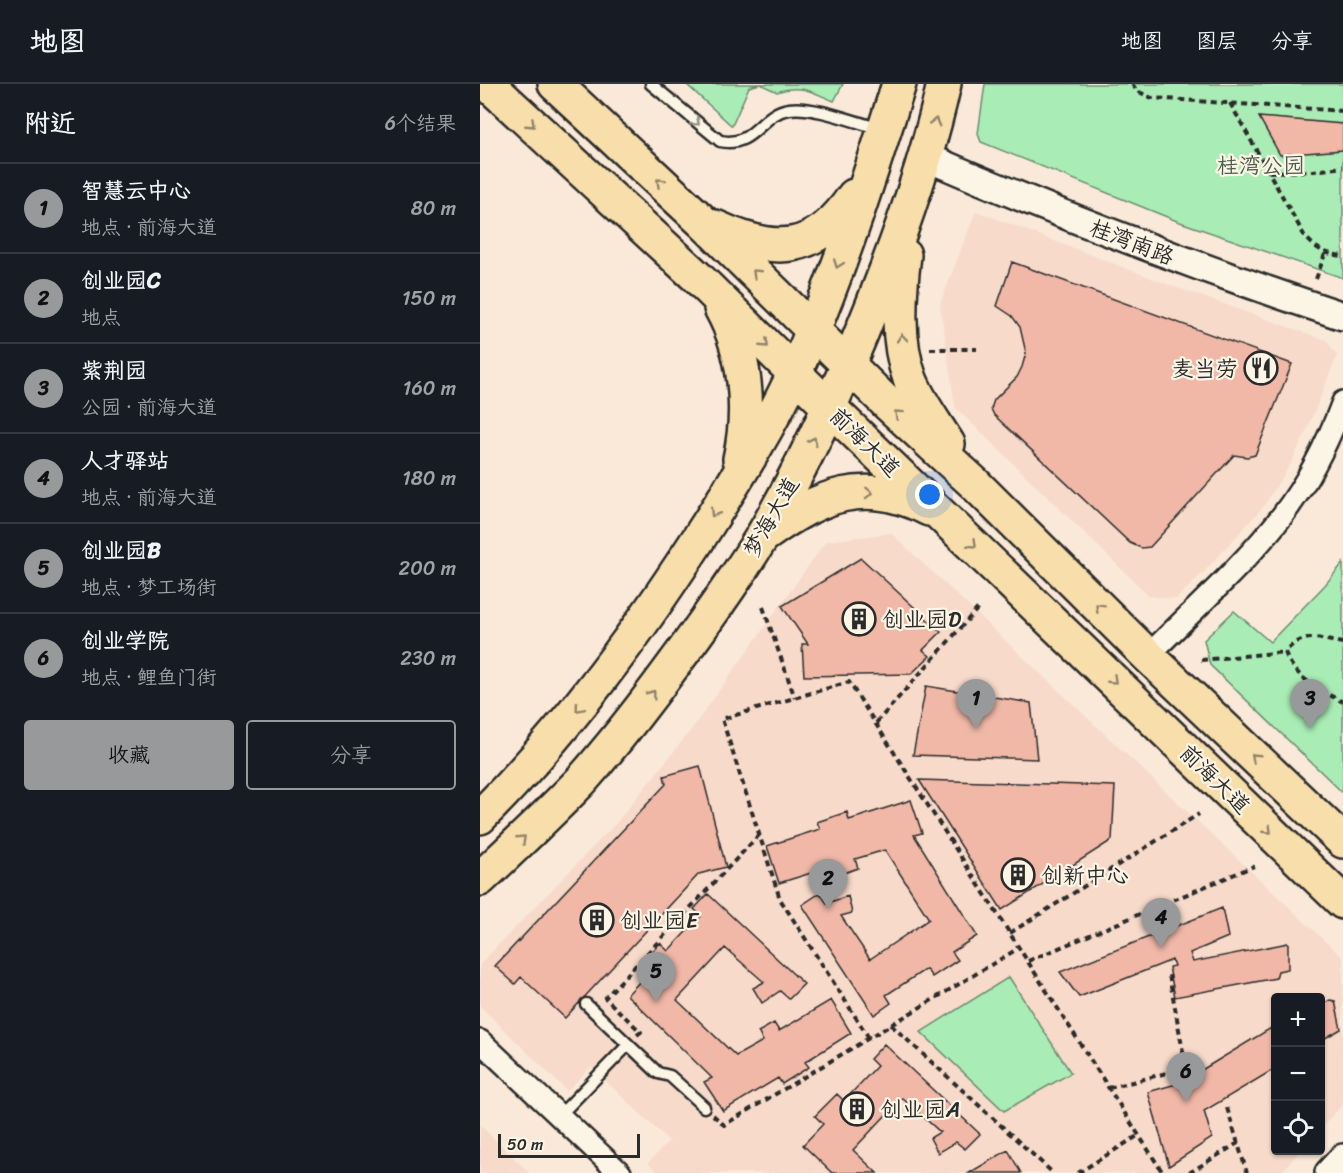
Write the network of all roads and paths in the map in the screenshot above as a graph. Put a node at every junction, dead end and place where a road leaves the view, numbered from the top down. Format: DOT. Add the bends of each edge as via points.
graph roads {
  1 [pos="488,84"];
  2 [pos="555,84"];
  3 [pos="651,84"];
  4 [pos="899,84"];
  5 [pos="944,84"];
  6 [pos="1132,84"];
  7 [pos="1230,102"];
  8 [pos="1343,111"];
  9 [pos="881,140"];
  10 [pos="926,157"];
  11 [pos="1343,167"];
  12 [pos="1269,172"];
  13 [pos="909,210"];
  14 [pos="703,222"];
  15 [pos="1325,254"];
  16 [pos="1343,256"];
  17 [pos="696,276"];
  18 [pos="1316,279"];
  19 [pos="1343,316"];
  20 [pos="813,329"];
  21 [pos="930,349"];
  22 [pos="977,349"];
  23 [pos="848,364"];
  24 [pos="794,373"];
  25 [pos="1343,402"];
  26 [pos="830,408"];
  27 [pos="736,479"];
  28 [pos="974,483"];
  29 [pos="945,518"];
  30 [pos="760,539"];
  31 [pos="979,607"];
  32 [pos="763,608"];
  33 [pos="1343,644"];
  34 [pos="1285,652"];
  35 [pos="1148,656"];
  36 [pos="1201,660"];
  37 [pos="795,698"];
  38 [pos="1343,702"];
  39 [pos="876,723"];
  40 [pos="1199,814"];
  41 [pos="480,817"];
  42 [pos="760,834"];
  43 [pos="1343,841"];
  44 [pos="1254,866"];
  45 [pos="480,879"];
  46 [pos="1343,902"];
  47 [pos="1010,933"];
  48 [pos="1019,948"];
  49 [pos="1028,961"];
  50 [pos="1168,975"];
  51 [pos="586,1004"];
  52 [pos="891,1025"];
  53 [pos="869,1038"];
  54 [pos="480,1041"];
  55 [pos="628,1045"];
  56 [pos="1109,1088"];
  57 [pos="704,1107"];
  58 [pos="1227,1108"];
  59 [pos="559,1116"];
  60 [pos="1139,1135"];
  61 [pos="1238,1143"];
  62 [pos="1343,1158"];
  63 [pos="620,1173"];
  64 [pos="1053,1173"];
  65 [pos="1078,1173"];
  66 [pos="1163,1173"];
  67 [pos="1189,1173"];
  68 [pos="1247,1173"];
  69 [pos="1329,1173"];
  1 -- 17 [label="main road, 前海大道, one-way"];
  14 -- 2 [label="main road, 前海大道, one-way"];
  3 -- 9 [label="lane, one-way" via="720,141 741,141 770,117 789,109 833,116"];
  4 -- 9 [label="main road"];
  10 -- 5 [label="main road, 梦海大道, one-way"];
  6 -- 7 [label="path" via="1152,98"];
  7 -- 8 [label="path"];
  7 -- 12 [label="path"];
  9 -- 14 [label="main road" via="861,187 842,215 825,231 804,242 758,243"];
  9 -- 20 [label="main road, one-way"];
  10 -- 13 [label="main road, 梦海大道"];
  10 -- 19 [label="street, 桂湾南路" via="1065,216"];
  11 -- 12 [label="path"];
  12 -- 15 [label="path" via="1304,235"];
  13 -- 23 [label="main road, 梦海大道"];
  28 -- 13 [label="main road, one-way" via="918,395 904,356 900,303"];
  20 -- 14 [label="main road, 前海大道, one-way"];
  15 -- 16 [label="path"];
  15 -- 18 [label="path"];
  17 -- 24 [label="main road, 前海大道, one-way"];
  17 -- 27 [label="main road" via="722,309 739,356 746,419"];
  20 -- 23 [label="main road, 前海大道"];
  20 -- 24 [label="main road"];
  21 -- 22 [label="path"];
  23 -- 26 [label="main road, 梦海大道"];
  28 -- 23 [label="main road, 前海大道, one-way"];
  24 -- 26 [label="main road, 前海大道"];
  24 -- 27 [label="main road"];
  25 -- 35 [label="street" via="1323,450 1283,514"];
  26 -- 29 [label="main road, 前海大道"];
  30 -- 26 [label="main road, 梦海大道, one-way"];
  27 -- 41 [label="main road, one-way" via="680,567 586,699"];
  35 -- 28 [label="main road, 前海大道, one-way"];
  30 -- 29 [label="main road, one-way" via="806,507 845,494 892,495"];
  29 -- 46 [label="main road, 前海大道, one-way"];
  45 -- 30 [label="main road, 梦海大道, one-way" via="582,780 615,741 686,649"];
  31 -- 39 [label="path"];
  32 -- 37 [label="path"];
  33 -- 34 [label="path" via="1310,638 1291,645"];
  34 -- 36 [label="path"];
  34 -- 38 [label="path" via="1298,675"];
  43 -- 35 [label="main road, 前海大道, one-way"];
  37 -- 39 [label="path" via="849,682"];
  37 -- 42 [label="path" via="723,719"];
  39 -- 47 [label="path"];
  40 -- 47 [label="path"];
  42 -- 53 [label="path" via="780,898"];
  42 -- 55 [label="path" via="605,998 640,1032"];
  44 -- 49 [label="path"];
  47 -- 48 [label="path"];
  48 -- 49 [label="path"];
  48 -- 52 [label="path"];
  49 -- 56 [label="path"];
  50 -- 56 [label="path" via="1186,1068"];
  51 -- 55 [label="lane"];
  52 -- 53 [label="path"];
  52 -- 64 [label="path"];
  53 -- 57 [label="path" via="724,1125"];
  54 -- 59 [label="street"];
  55 -- 57 [label="lane"];
  55 -- 59 [label="lane"];
  56 -- 60 [label="path"];
  58 -- 61 [label="path"];
  59 -- 63 [label="street"];
  60 -- 65 [label="path"];
  60 -- 66 [label="path"];
  61 -- 67 [label="path"];
  61 -- 68 [label="path"];
  62 -- 69 [label="street"];
}
